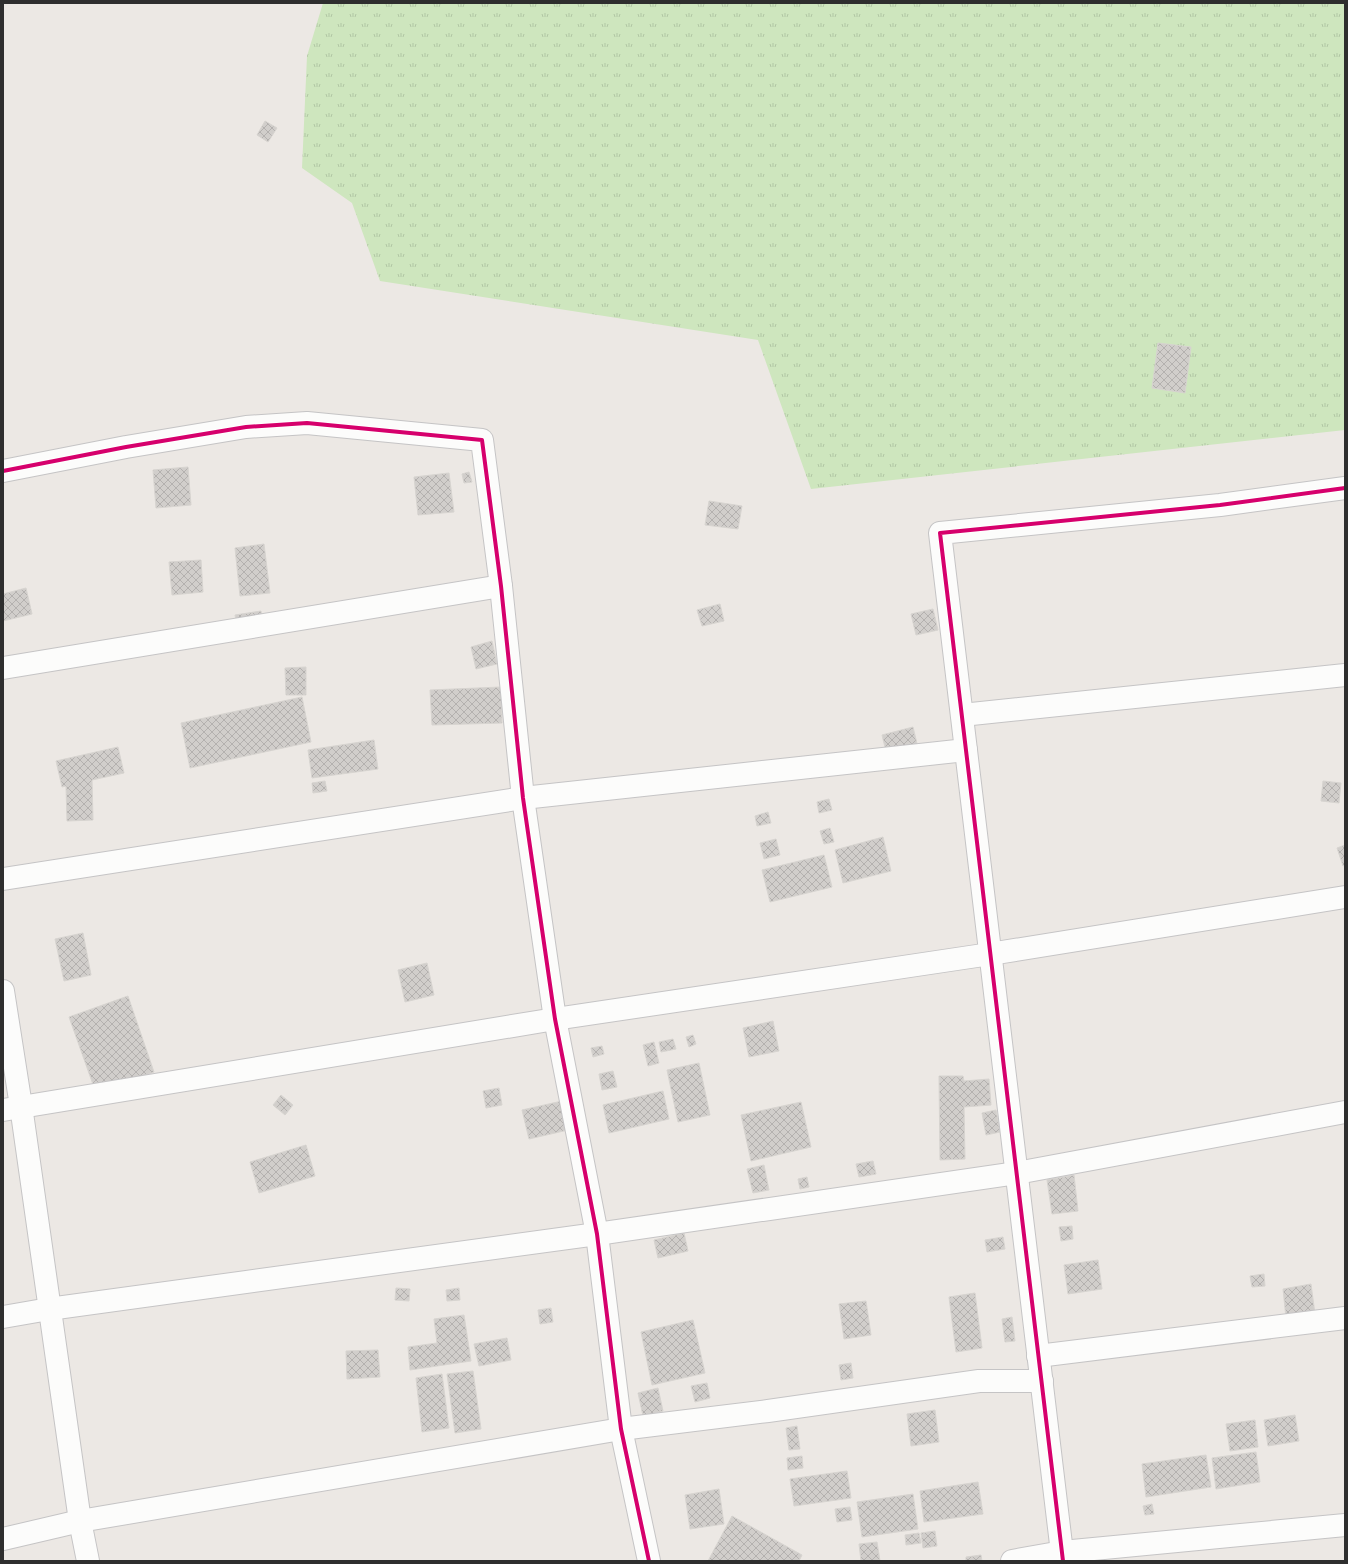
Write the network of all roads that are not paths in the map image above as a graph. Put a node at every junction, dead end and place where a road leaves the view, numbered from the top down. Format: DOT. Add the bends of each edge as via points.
graph roads {
  1 [pos="3,471"];
  2 [pos="1345,488"];
  3 [pos="501,586"];
  4 [pos="3,668"];
  5 [pos="1345,675"];
  6 [pos="962,715"];
  7 [pos="966,750"];
  8 [pos="523,798"];
  9 [pos="3,879"];
  10 [pos="1345,897"];
  11 [pos="990,954"];
  12 [pos="3,991"];
  13 [pos="555,1019"];
  14 [pos="12,1108"];
  15 [pos="1345,1112"];
  16 [pos="1017,1174"];
  17 [pos="596,1234"];
  18 [pos="49,1309"];
  19 [pos="3,1317"];
  20 [pos="1345,1318"];
  21 [pos="1038,1356"];
  22 [pos="1042,1381"];
  23 [pos="621,1429"];
  24 [pos="80,1521"];
  25 [pos="1345,1526"];
  26 [pos="3,1539"];
  27 [pos="1062,1556"];
  28 [pos="88,1561"];
  29 [pos="649,1561"];
  30 [pos="1012,1561"];
  1 -- 3 [label="street" via="254,426 307,423 482,440"];
  2 -- 6 [label="street" via="1220,505 940,533"];
  3 -- 4 [label="street"];
  3 -- 8 [label="street"];
  5 -- 6 [label="street"];
  6 -- 7 [label="street"];
  7 -- 8 [label="street"];
  7 -- 11 [label="street"];
  8 -- 9 [label="street"];
  8 -- 13 [label="street"];
  10 -- 11 [label="street"];
  11 -- 13 [label="street"];
  11 -- 16 [label="street"];
  12 -- 14 [label="street"];
  13 -- 14 [label="street"];
  13 -- 17 [label="street"];
  14 -- 18 [label="street"];
  15 -- 16 [label="street"];
  16 -- 17 [label="street"];
  16 -- 21 [label="street"];
  17 -- 18 [label="street"];
  17 -- 23 [label="street"];
  18 -- 19 [label="street"];
  18 -- 24 [label="street"];
  20 -- 21 [label="street"];
  21 -- 22 [label="street"];
  22 -- 23 [label="street" via="979,1381"];
  22 -- 27 [label="street"];
  23 -- 24 [label="street"];
  23 -- 29 [label="street"];
  24 -- 26 [label="street"];
  24 -- 28 [label="street"];
  25 -- 27 [label="street"];
  27 -- 30 [label="street"];
}
